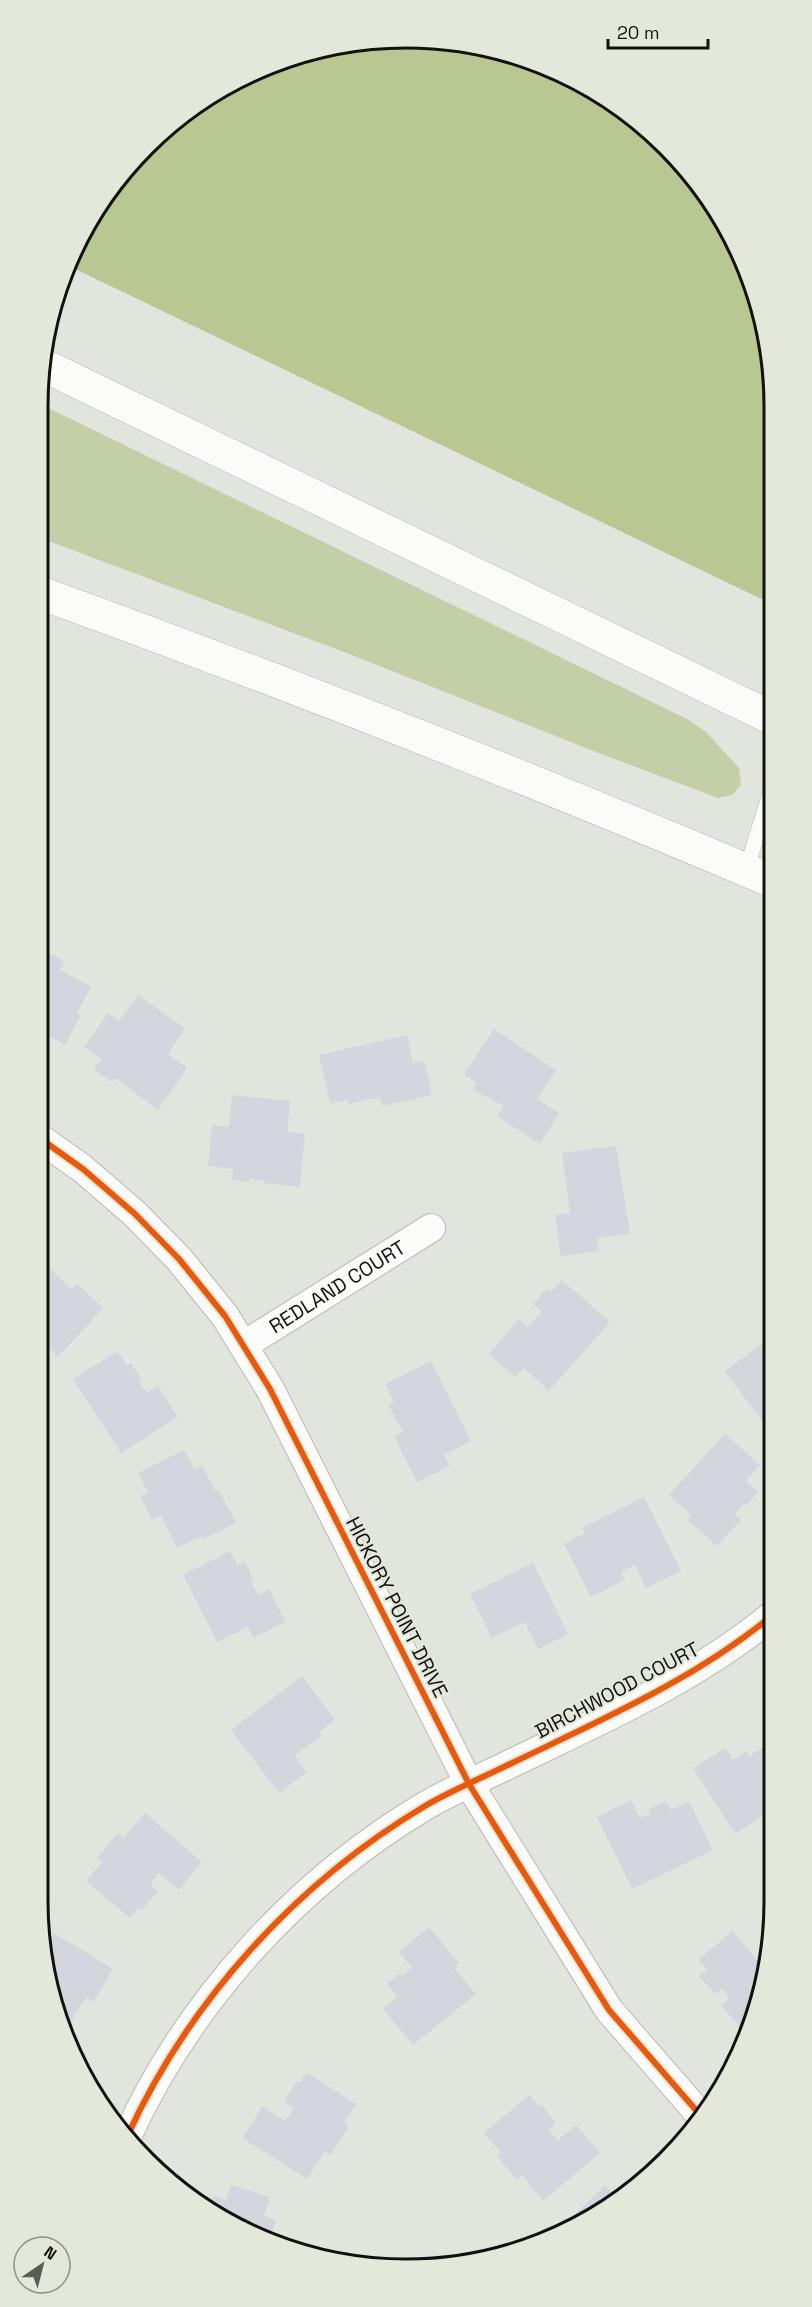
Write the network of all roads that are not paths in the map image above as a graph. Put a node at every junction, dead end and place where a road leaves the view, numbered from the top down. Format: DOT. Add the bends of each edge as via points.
graph roads {
  1 [pos="50,368"];
  2 [pos="48,596"];
  3 [pos="764,714"];
  4 [pos="764,842"];
  5 [pos="759,876"];
  6 [pos="48,1144"];
  7 [pos="431,1228"];
  8 [pos="244,1345"];
  9 [pos="764,1622"];
  10 [pos="469,1784"];
  11 [pos="697,2110"];
  12 [pos="131,2130"];
  1 -- 3 [label="highway"];
  2 -- 5 [label="highway" via="209,655"];
  4 -- 5 [label="lane"];
  6 -- 8 [label="street, HICKORY POINT DRIVE" via="83,1168 160,1238 210,1294"];
  7 -- 8 [label="street, REDLAND COURT"];
  8 -- 10 [label="street, HICKORY POINT DRIVE" via="270,1389"];
  9 -- 10 [label="street, BIRCHWOOD COURT" via="743,1640 677,1680"];
  10 -- 11 [label="street, HICKORY POINT DRIVE" via="609,2010"];
  10 -- 12 [label="street, BIRCHWOOD COURT" via="425,1805 339,1864 276,1921 202,2011 155,2083"];
}
